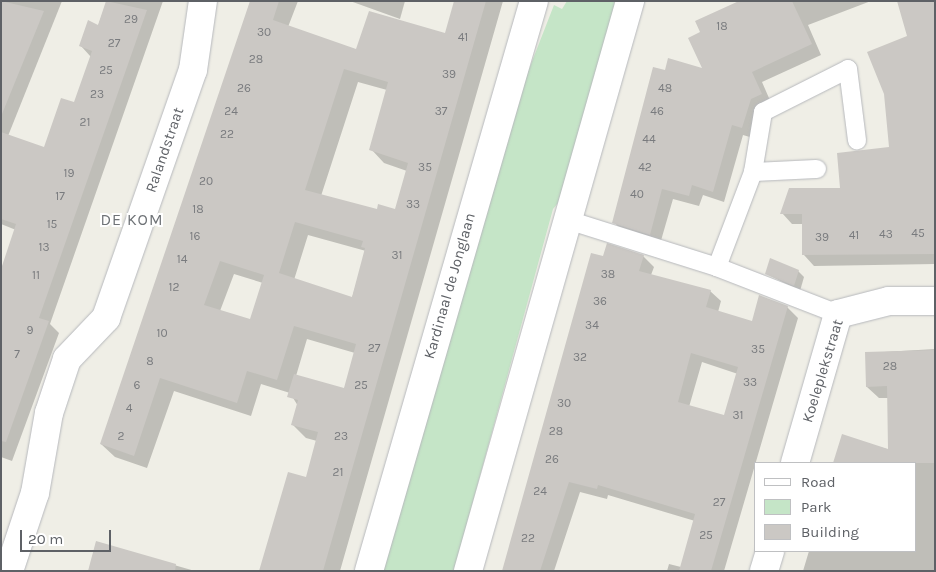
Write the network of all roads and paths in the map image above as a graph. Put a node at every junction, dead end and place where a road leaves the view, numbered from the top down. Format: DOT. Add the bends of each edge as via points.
graph roads {
  1 [pos="203,1"];
  2 [pos="534,1"];
  3 [pos="630,1"];
  4 [pos="857,140"];
  5 [pos="817,169"];
  6 [pos="753,172"];
  7 [pos="568,220"];
  8 [pos="717,267"];
  9 [pos="935,302"];
  10 [pos="838,314"];
  11 [pos="795,462"];
  12 [pos="770,552"];
  13 [pos="9,571"];
  14 [pos="369,571"];
  15 [pos="468,571"];
  16 [pos="764,571"];
  1 -- 13 [label="street, Ralandstraat" via="193,70 106,318 67,359 48,413 35,493"];
  2 -- 14 [label="street, Kardinaal de Jonglaan"];
  3 -- 7 [label="street"];
  4 -- 6 [label="lane" via="848,69 763,112"];
  5 -- 6 [label="lane"];
  6 -- 8 [label="lane"];
  7 -- 8 [label="lane"];
  7 -- 15 [label="street"];
  8 -- 10 [label="lane"];
  9 -- 10 [label="street, Koeleplekstraat" via="889,301"];
  10 -- 11 [label="street, Koeleplekstraat"];
  12 -- 16 [label="street"];
}
